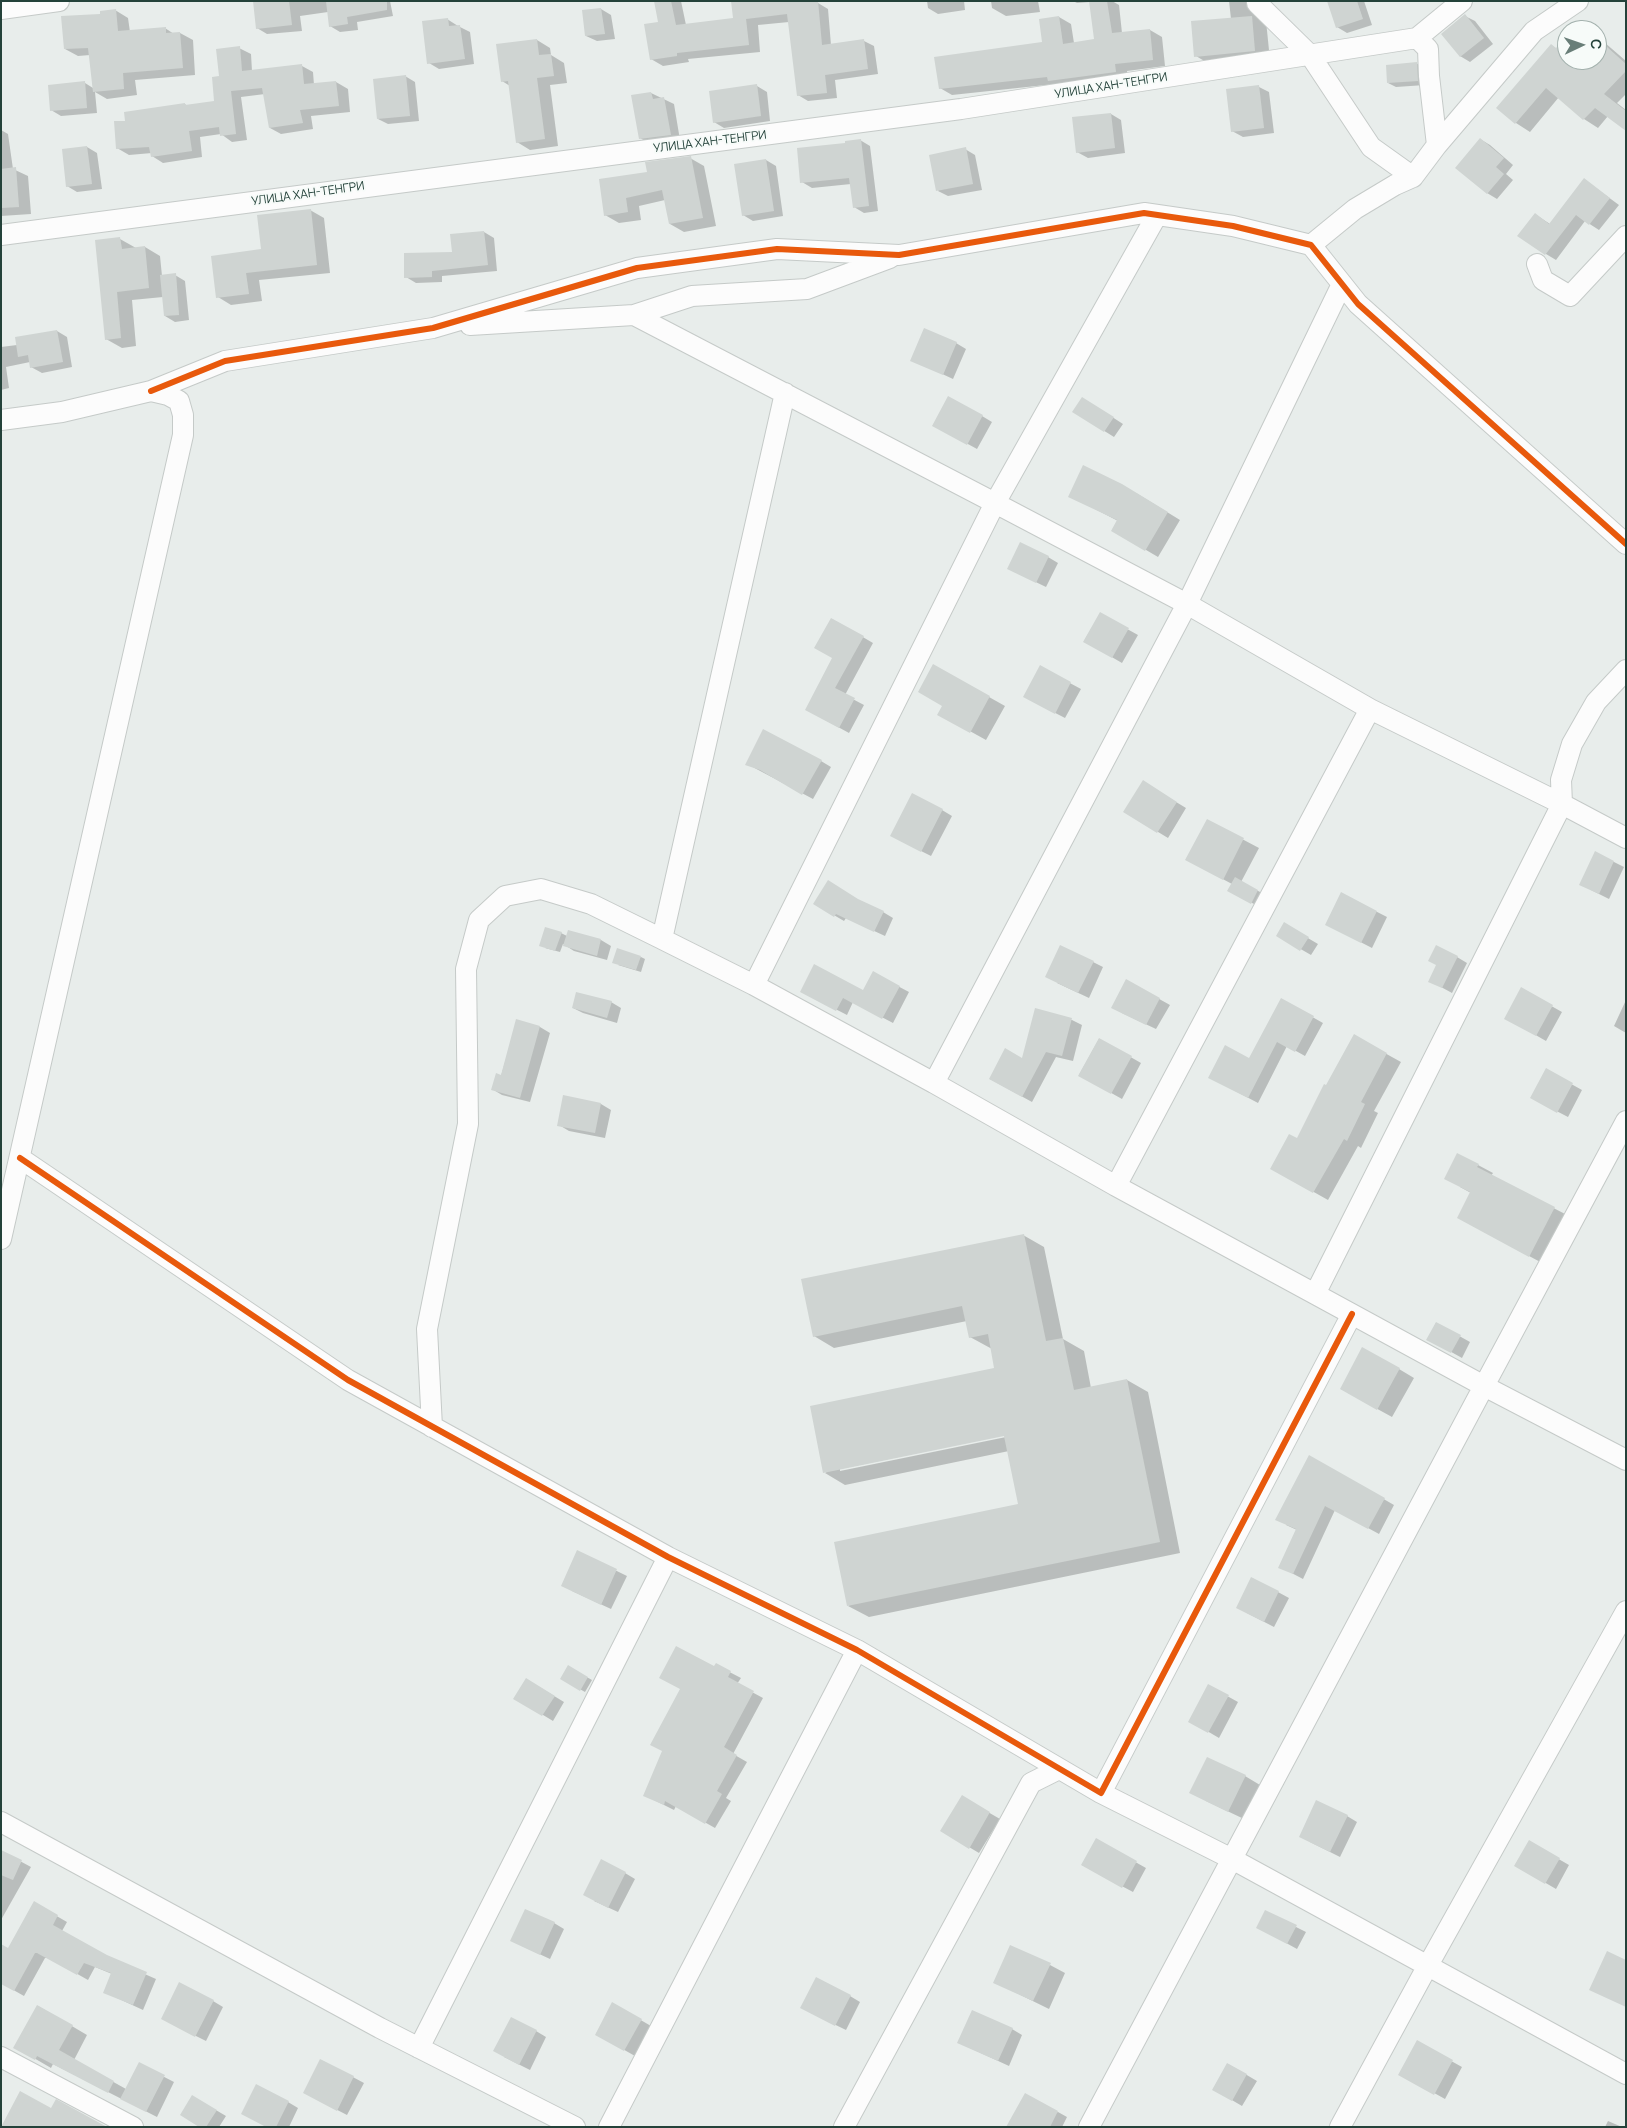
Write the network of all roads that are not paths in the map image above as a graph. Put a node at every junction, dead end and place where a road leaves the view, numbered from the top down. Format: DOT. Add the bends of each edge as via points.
graph roads {
  1 [pos="59,1"];
  2 [pos="1257,1"];
  3 [pos="1462,1"];
  4 [pos="1578,1"];
  5 [pos="1,9"];
  6 [pos="1417,38"];
  7 [pos="1310,55"];
  8 [pos="1437,145"];
  9 [pos="1413,177"];
  10 [pos="1157,214"];
  11 [pos="1,235"];
  12 [pos="1626,236"];
  13 [pos="1311,245"];
  14 [pos="899,255"];
  15 [pos="1537,264"];
  16 [pos="1342,284"];
  17 [pos="634,314"];
  18 [pos="433,328"];
  19 [pos="151,391"];
  20 [pos="785,393"];
  21 [pos="1,420"];
  22 [pos="995,503"];
  23 [pos="1626,544"];
  24 [pos="1187,604"];
  25 [pos="1626,670"];
  26 [pos="1370,709"];
  27 [pos="1562,804"];
  28 [pos="1626,838"];
  29 [pos="662,939"];
  30 [pos="754,985"];
  31 [pos="934,1084"];
  32 [pos="1626,1121"];
  33 [pos="20,1158"];
  34 [pos="1116,1186"];
  35 [pos="1,1239"];
  36 [pos="1315,1294"];
  37 [pos="1352,1314"];
  38 [pos="1484,1386"];
  39 [pos="432,1427"];
  40 [pos="1626,1460"];
  41 [pos="668,1557"];
  42 [pos="1626,1610"];
  43 [pos="857,1650"];
  44 [pos="1060,1768"];
  45 [pos="1101,1793"];
  46 [pos="1,1822"];
  47 [pos="1232,1860"];
  48 [pos="1427,1967"];
  49 [pos="419,2048"];
  50 [pos="1,2057"];
  51 [pos="1626,2074"];
  52 [pos="133,2127"];
  53 [pos="575,2127"];
  54 [pos="609,2127"];
  55 [pos="844,2127"];
  56 [pos="1089,2127"];
  57 [pos="1340,2127"];
  1 -- 5 [label="street"];
  2 -- 7 [label="street"];
  3 -- 6 [label="street"];
  4 -- 8 [label="street" via="1534,31"];
  6 -- 7 [label="street, УЛИЦА ХАН-ТЕНГРИ"];
  6 -- 8 [label="street" via="1428,49"];
  7 -- 9 [label="street" via="1371,147"];
  7 -- 11 [label="street, УЛИЦА ХАН-ТЕНГРИ" via="961,109"];
  8 -- 9 [label="street"];
  9 -- 13 [label="street" via="1355,208"];
  10 -- 13 [label="street" via="1233,226"];
  10 -- 14 [label="street" via="1144,213"];
  10 -- 22 [label="street"];
  12 -- 15 [label="street" via="1570,296 1543,280"];
  13 -- 16 [label="street"];
  14 -- 17 [label="street" via="807,289 692,296"];
  14 -- 18 [label="street" via="778,249 637,268"];
  16 -- 23 [label="street" via="1358,304"];
  16 -- 24 [label="street"];
  17 -- 18 [label="street"];
  17 -- 20 [label="street"];
  18 -- 19 [label="street" via="225,361"];
  19 -- 21 [label="street" via="62,412"];
  19 -- 33 [label="street" via="179,400 183,434"];
  20 -- 22 [label="street"];
  20 -- 29 [label="street"];
  22 -- 24 [label="street"];
  22 -- 30 [label="street"];
  24 -- 26 [label="street"];
  24 -- 31 [label="street"];
  25 -- 27 [label="street" via="1596,702 1572,744 1561,780"];
  26 -- 27 [label="street"];
  26 -- 34 [label="street"];
  27 -- 28 [label="street"];
  27 -- 36 [label="street"];
  29 -- 30 [label="street"];
  29 -- 39 [label="street" via="591,904 541,889 505,896 479,920 466,969 468,1124 427,1329"];
  30 -- 31 [label="street"];
  31 -- 34 [label="street"];
  32 -- 38 [label="street"];
  33 -- 35 [label="street"];
  33 -- 39 [label="street" via="348,1380"];
  34 -- 36 [label="street"];
  36 -- 37 [label="street"];
  37 -- 38 [label="street"];
  37 -- 45 [label="street"];
  38 -- 40 [label="street"];
  38 -- 47 [label="street"];
  39 -- 41 [label="street"];
  41 -- 43 [label="street"];
  41 -- 49 [label="street"];
  42 -- 48 [label="street"];
  43 -- 44 [label="street"];
  43 -- 54 [label="street"];
  44 -- 45 [label="street"];
  44 -- 55 [label="street" via="1032,1783"];
  45 -- 47 [label="street"];
  46 -- 49 [label="street"];
  47 -- 48 [label="street"];
  47 -- 56 [label="street"];
  48 -- 51 [label="street"];
  48 -- 57 [label="street"];
  49 -- 53 [label="street"];
  50 -- 52 [label="street"];
}
